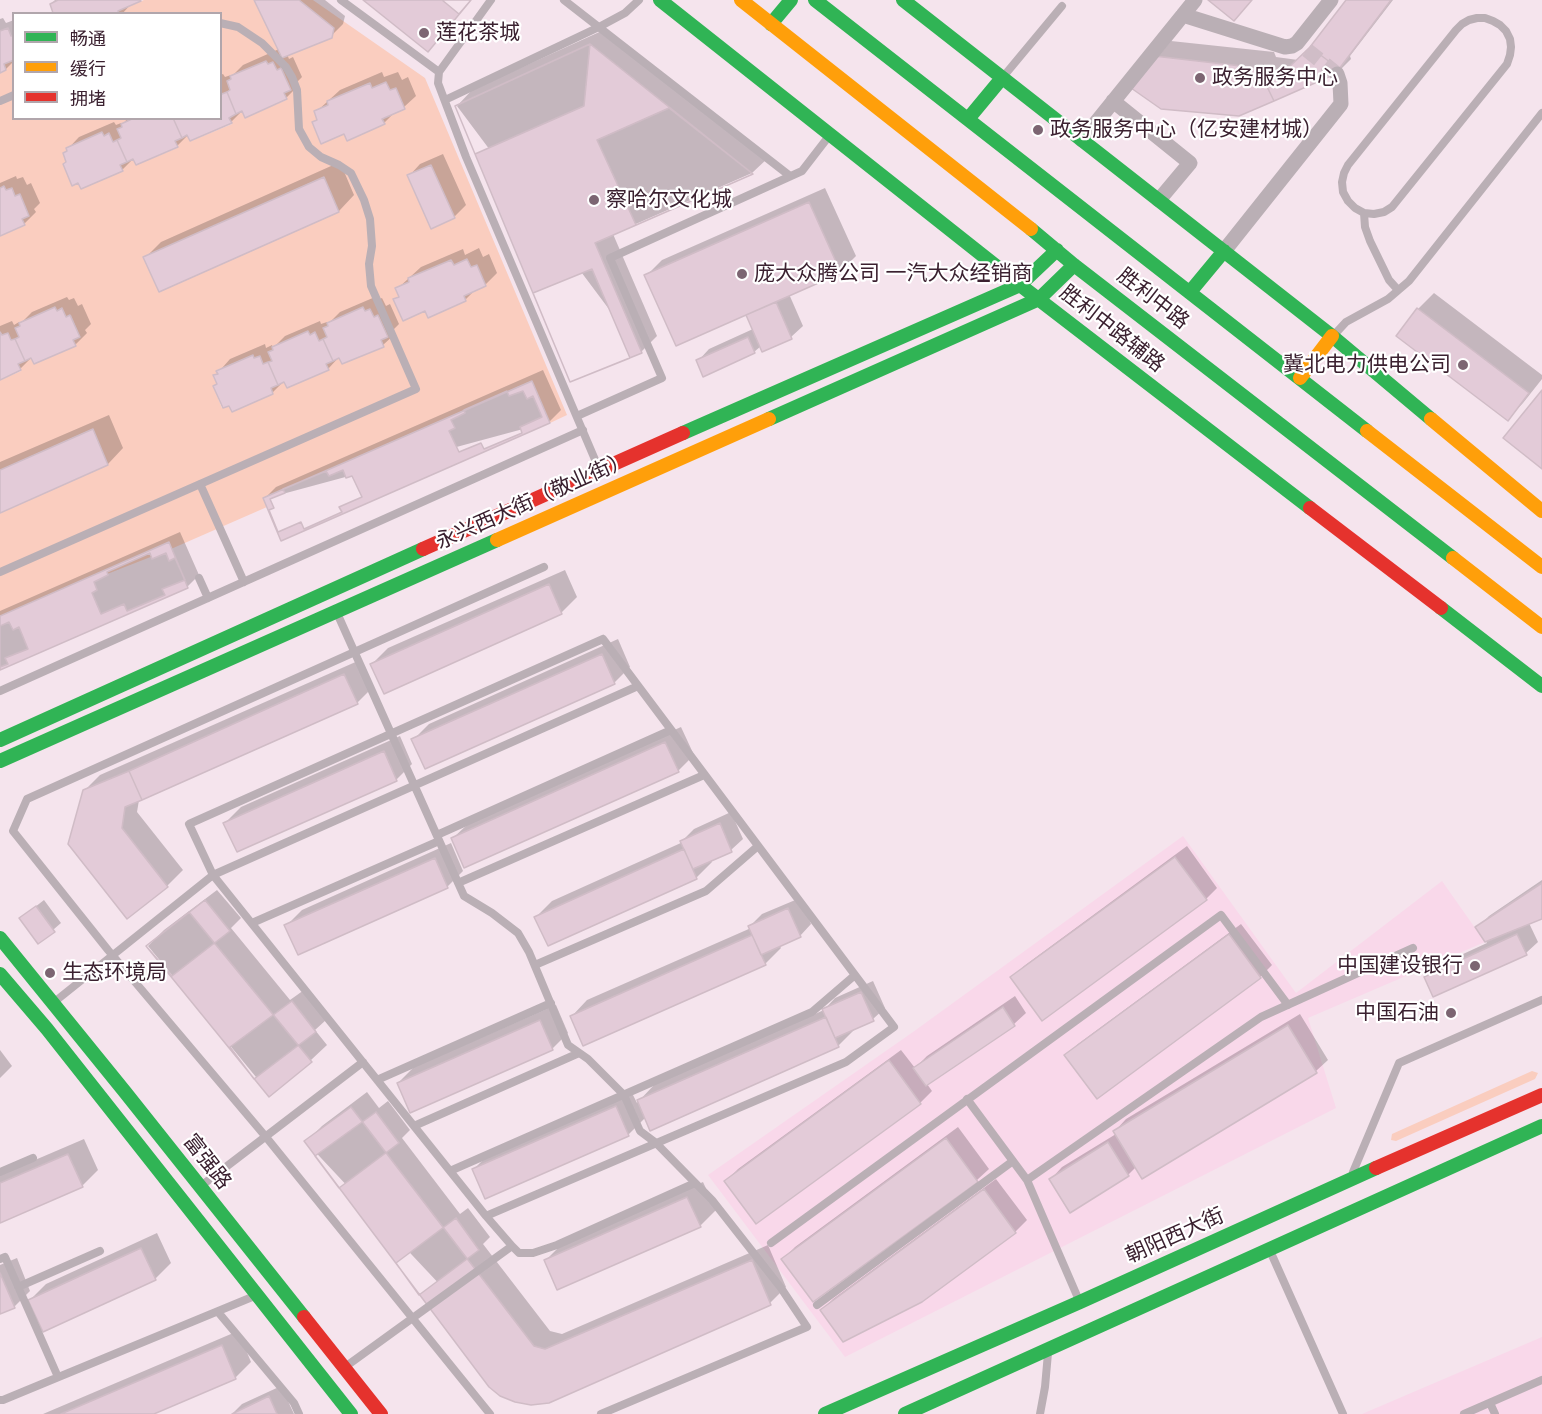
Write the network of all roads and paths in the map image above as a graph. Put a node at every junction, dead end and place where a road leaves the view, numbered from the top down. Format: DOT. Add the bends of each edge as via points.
graph roads {
  1 [pos="340,0"];
  2 [pos="491,0"];
  3 [pos="564,0"];
  4 [pos="639,0"];
  5 [pos="660,0"];
  6 [pos="741,0"];
  7 [pos="791,0"];
  8 [pos="815,0"];
  9 [pos="903,0"];
  10 [pos="1195,0"];
  11 [pos="1332,0"];
  12 [pos="1062,6"];
  13 [pos="1183,15"];
  14 [pos="222,23"];
  15 [pos="771,24"];
  16 [pos="599,27"];
  17 [pos="439,72"];
  18 [pos="1336,74"];
  19 [pos="1002,78"];
  20 [pos="444,99"];
  21 [pos="1113,102"];
  22 [pos="1542,113"];
  23 [pos="968,119"];
  24 [pos="830,135"];
  25 [pos="1082,140"];
  26 [pos="790,176"];
  27 [pos="1159,200"];
  28 [pos="1364,213"];
  29 [pos="1058,250"];
  30 [pos="1224,251"];
  31 [pos="1074,265"];
  32 [pos="1020,285"];
  33 [pos="1398,290"];
  34 [pos="1190,292"];
  35 [pos="1039,299"];
  36 [pos="1332,336"];
  37 [pos="1300,378"];
  38 [pos="577,416"];
  39 [pos="583,430"];
  40 [pos="600,470"];
  41 [pos="200,484"];
  42 [pos="1542,511"];
  43 [pos="544,567"];
  44 [pos="1542,567"];
  45 [pos="0,572"];
  46 [pos="199,578"];
  47 [pos="244,582"];
  48 [pos="208,598"];
  49 [pos="336,612"];
  50 [pos="1542,627"];
  51 [pos="354,652"];
  52 [pos="638,686"];
  53 [pos="1542,686"];
  54 [pos="0,691"];
  55 [pos="671,730"];
  56 [pos="390,734"];
  57 [pos="0,740"];
  58 [pos="0,761"];
  59 [pos="704,775"];
  60 [pos="414,786"];
  61 [pos="438,838"];
  62 [pos="758,846"];
  63 [pos="213,875"];
  64 [pos="458,883"];
  65 [pos="252,923"];
  66 [pos="0,938"];
  67 [pos="1413,948"];
  68 [pos="112,956"];
  69 [pos="535,965"];
  70 [pos="0,974"];
  71 [pos="855,975"];
  72 [pos="1542,1000"];
  73 [pos="53,1003"];
  74 [pos="551,1004"];
  75 [pos="1288,1005"];
  76 [pos="579,1053"];
  77 [pos="363,1062"];
  78 [pos="378,1080"];
  79 [pos="624,1095"];
  80 [pos="1542,1095"];
  81 [pos="967,1099"];
  82 [pos="414,1126"];
  83 [pos="1542,1126"];
  84 [pos="266,1137"];
  85 [pos="656,1143"];
  86 [pos="33,1158"];
  87 [pos="1013,1161"];
  88 [pos="450,1171"];
  89 [pos="0,1172"];
  90 [pos="1027,1180"];
  91 [pos="1349,1180"];
  92 [pos="695,1183"];
  93 [pos="200,1187"];
  94 [pos="486,1216"];
  95 [pos="771,1243"];
  96 [pos="512,1246"];
  97 [pos="1269,1249"];
  98 [pos="100,1251"];
  99 [pos="0,1259"];
  100 [pos="18,1287"];
  101 [pos="258,1295"];
  102 [pos="1080,1302"];
  103 [pos="817,1305"];
  104 [pos="218,1312"];
  105 [pos="412,1318"];
  106 [pos="1048,1350"];
  107 [pos="343,1368"];
  108 [pos="58,1377"];
  109 [pos="1542,1380"];
  110 [pos="0,1400"];
  111 [pos="1490,1403"];
  112 [pos="299,1414"];
  113 [pos="351,1414"];
  114 [pos="381,1414"];
  115 [pos="490,1414"];
  116 [pos="601,1414"];
  117 [pos="825,1414"];
  118 [pos="905,1414"];
  119 [pos="1040,1414"];
  120 [pos="1342,1414"];
  121 [pos="1464,1414"];
  122 [pos="1494,1414"];
  1 -- 17 [label="lane"];
  2 -- 17 [label="lane"];
  3 -- 16 [label="lane"];
  4 -- 16 [label="lane" via="625,14"];
  5 -- 24 [label="main road, 胜利中路辅路"];
  6 -- 15 [label="main road, 胜利中路"];
  7 -- 15 [label="main road"];
  8 -- 23 [label="main road, 胜利中路"];
  9 -- 19 [label="main road"];
  10 -- 13 [label="street"];
  11 -- 13 [label="street" via="1302,46 1285,47"];
  12 -- 19 [label="lane"];
  13 -- 21 [label="street"];
  14 -- 41 [label="lane" via="238,27 262,43 286,67 297,90 298,129 309,147 351,173 370,219 371,286 416,389"];
  15 -- 29 [label="main road, 胜利中路"];
  16 -- 20 [label="lane"];
  16 -- 26 [label="lane"];
  17 -- 20 [label="lane"];
  18 -- 30 [label="street" via="1341,104"];
  19 -- 23 [label="main road"];
  19 -- 25 [label="main road"];
  20 -- 38 [label="lane"];
  21 -- 25 [label="street"];
  21 -- 27 [label="street" via="1190,163"];
  22 -- 33 [label="lane"];
  23 -- 34 [label="main road, 胜利中路"];
  24 -- 26 [label="lane" via="802,171"];
  24 -- 32 [label="main road, 胜利中路辅路"];
  25 -- 27 [label="main road"];
  26 -- 38 [label="lane" via="610,258 662,378"];
  27 -- 30 [label="main road"];
  28 -- 28 [label="lane" via="1384,212 1392,207 1507,64 1511,46 1500,25 1477,18 1462,24 1348,165 1343,192"];
  28 -- 33 [label="lane" via="1370,242"];
  29 -- 31 [label="main road, 胜利中路"];
  29 -- 32 [label="main road, 永兴西大街（敬业街）"];
  30 -- 34 [label="main road"];
  30 -- 36 [label="main road"];
  31 -- 35 [label="main road, 永兴西大街（敬业街）"];
  31 -- 50 [label="main road, 胜利中路"];
  32 -- 35 [label="main road, 胜利中路辅路"];
  32 -- 40 [label="main road, 永兴西大街（敬业街）"];
  33 -- 36 [label="lane" via="1346,322"];
  34 -- 37 [label="main road, 胜利中路"];
  35 -- 49 [label="main road, 永兴西大街（敬业街）"];
  35 -- 53 [label="main road, 胜利中路辅路"];
  36 -- 37 [label="main road"];
  36 -- 42 [label="main road"];
  37 -- 44 [label="main road, 胜利中路"];
  38 -- 39 [label="lane"];
  39 -- 40 [label="lane"];
  39 -- 47 [label="lane"];
  40 -- 57 [label="main road, 永兴西大街（敬业街）"];
  41 -- 45 [label="lane"];
  41 -- 47 [label="lane"];
  43 -- 51 [label="lane"];
  46 -- 48 [label="lane"];
  47 -- 48 [label="lane"];
  48 -- 54 [label="lane"];
  49 -- 51 [label="lane"];
  49 -- 58 [label="main road, 永兴西大街（敬业街）"];
  51 -- 56 [label="lane"];
  51 -- 68 [label="lane" via="27,799 13,831"];
  52 -- 55 [label="lane"];
  52 -- 56 [label="lane" via="603,639"];
  52 -- 60 [label="lane"];
  55 -- 59 [label="lane"];
  55 -- 61 [label="lane"];
  56 -- 60 [label="lane"];
  56 -- 63 [label="lane" via="189,824"];
  59 -- 62 [label="lane"];
  59 -- 64 [label="lane"];
  60 -- 61 [label="lane"];
  60 -- 63 [label="lane"];
  61 -- 64 [label="lane"];
  61 -- 65 [label="lane"];
  62 -- 69 [label="lane" via="706,891"];
  62 -- 71 [label="lane"];
  63 -- 65 [label="lane"];
  63 -- 68 [label="lane"];
  64 -- 69 [label="lane" via="464,896 518,933"];
  65 -- 77 [label="lane"];
  66 -- 73 [label="main road, 富强路"];
  67 -- 75 [label="lane"];
  68 -- 73 [label="lane"];
  68 -- 84 [label="lane"];
  69 -- 74 [label="lane"];
  70 -- 101 [label="main road, 富强路"];
  71 -- 79 [label="lane" via="812,1012"];
  71 -- 85 [label="lane" via="894,1027 846,1062"];
  72 -- 91 [label="lane" via="1399,1063"];
  73 -- 93 [label="main road, 富强路"];
  74 -- 76 [label="lane" via="568,1045"];
  74 -- 78 [label="lane"];
  75 -- 81 [label="lane" via="1221,915"];
  75 -- 90 [label="lane" via="1261,1017"];
  76 -- 79 [label="lane"];
  76 -- 82 [label="lane"];
  77 -- 78 [label="lane"];
  77 -- 84 [label="lane"];
  78 -- 82 [label="lane"];
  79 -- 85 [label="lane" via="640,1131"];
  79 -- 88 [label="lane"];
  80 -- 91 [label="main road, 朝阳西大街"];
  81 -- 87 [label="lane"];
  81 -- 95 [label="lane"];
  82 -- 88 [label="lane"];
  83 -- 97 [label="main road"];
  84 -- 93 [label="lane"];
  84 -- 105 [label="lane"];
  85 -- 92 [label="lane"];
  85 -- 94 [label="lane"];
  86 -- 89 [label="lane"];
  87 -- 90 [label="lane"];
  87 -- 103 [label="lane"];
  88 -- 94 [label="lane"];
  90 -- 102 [label="lane"];
  91 -- 102 [label="main road, 朝阳西大街"];
  92 -- 96 [label="lane" via="557,1245 533,1253 519,1252"];
  92 -- 116 [label="lane" via="768,1270 807,1327"];
  93 -- 107 [label="main road, 富强路"];
  94 -- 96 [label="lane"];
  96 -- 105 [label="lane"];
  97 -- 106 [label="main road"];
  97 -- 120 [label="lane"];
  98 -- 100 [label="lane"];
  99 -- 100 [label="lane" via="5,1257"];
  100 -- 108 [label="lane"];
  101 -- 104 [label="lane"];
  101 -- 113 [label="main road, 富强路"];
  102 -- 117 [label="main road, 朝阳西大街"];
  104 -- 108 [label="lane"];
  104 -- 112 [label="lane"];
  105 -- 107 [label="lane"];
  105 -- 115 [label="lane"];
  106 -- 118 [label="main road"];
  106 -- 119 [label="lane"];
  107 -- 114 [label="main road, 富强路"];
  108 -- 110 [label="lane"];
  109 -- 111 [label="lane"];
  111 -- 121 [label="lane"];
  111 -- 122 [label="lane"];
}
